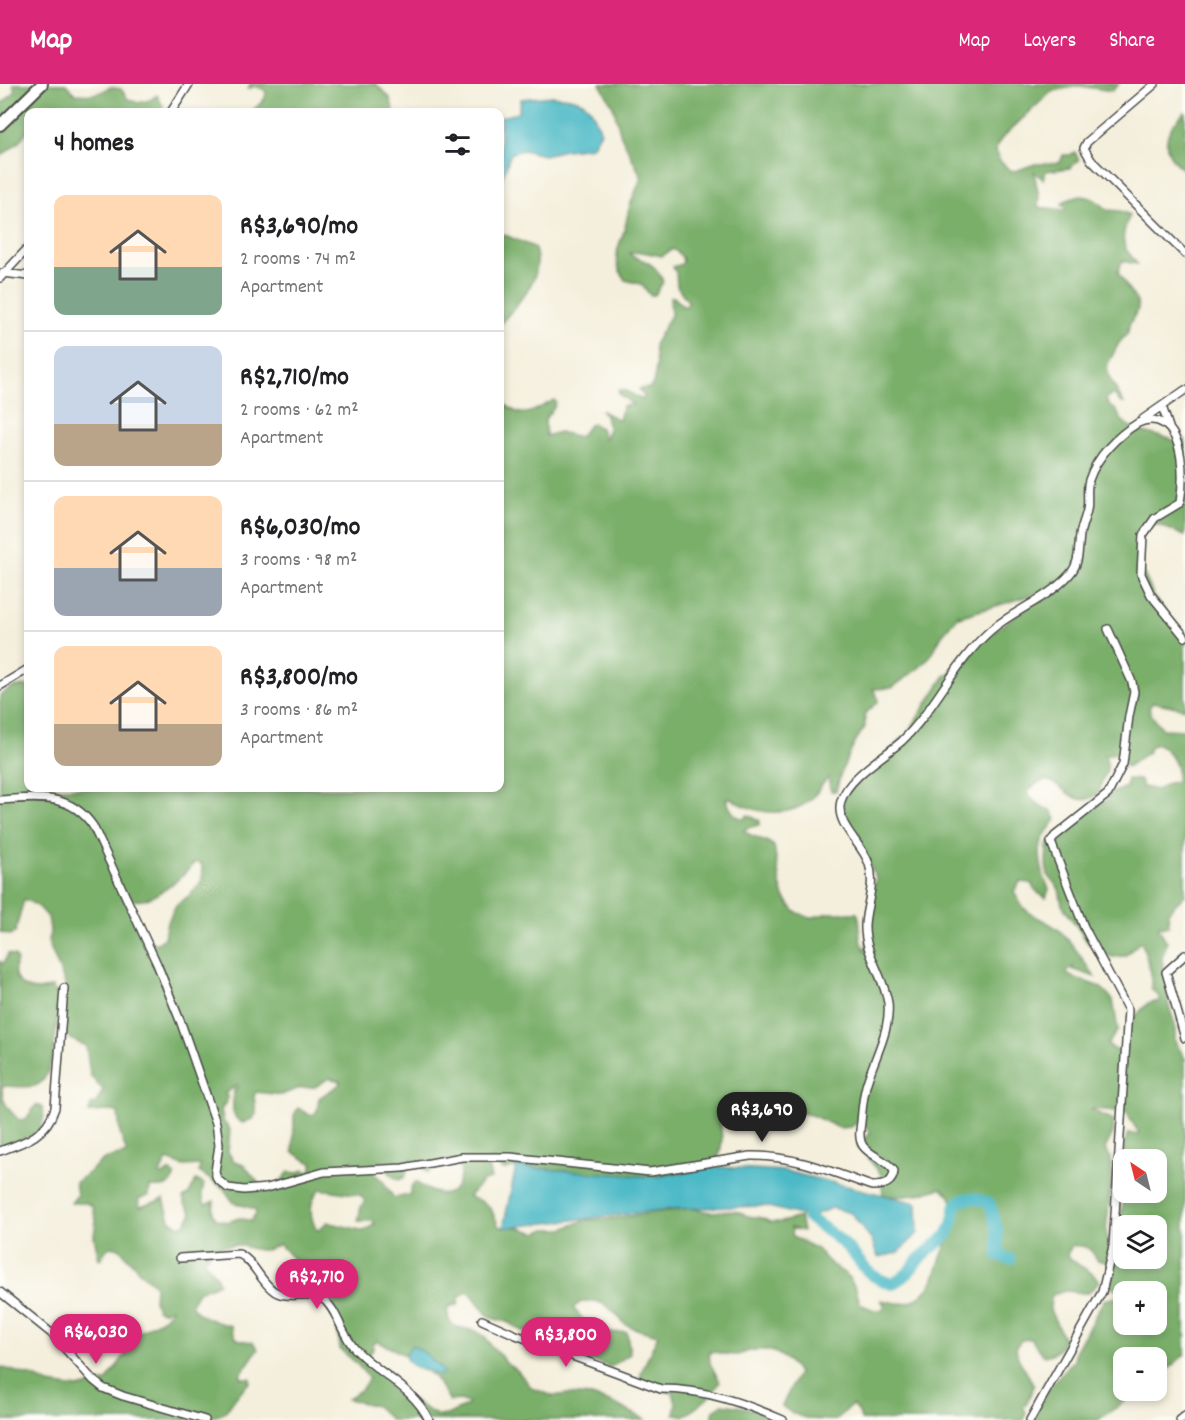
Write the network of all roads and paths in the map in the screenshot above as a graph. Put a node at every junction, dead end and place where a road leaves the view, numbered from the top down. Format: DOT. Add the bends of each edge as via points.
graph roads {
  1 [pos="42,84"];
  2 [pos="189,84"];
  3 [pos="1155,84"];
  4 [pos="174,108"];
  5 [pos="0,125"];
  6 [pos="24,252"];
  7 [pos="1185,254"];
  8 [pos="2,276"];
  9 [pos="24,276"];
  10 [pos="1185,390"];
  11 [pos="1162,406"];
  12 [pos="1141,421"];
  13 [pos="1169,427"];
  14 [pos="1108,629"];
  15 [pos="1185,637"];
  16 [pos="24,671"];
  17 [pos="0,686"];
  18 [pos="0,800"];
  19 [pos="1185,955"];
  20 [pos="64,988"];
  21 [pos="1185,1038"];
  22 [pos="0,1151"];
  23 [pos="180,1258"];
  24 [pos="0,1292"];
  25 [pos="482,1320"];
  26 [pos="1185,1416"];
  27 [pos="205,1420"];
  28 [pos="429,1420"];
  29 [pos="783,1420"];
  30 [pos="1030,1420"];
  31 [pos="1180,1420"];
  1 -- 5 [label="main road"];
  2 -- 4 [label="street"];
  3 -- 7 [label="street" via="1084,148 1091,160"];
  6 -- 8 [label="street"];
  8 -- 9 [label="street"];
  10 -- 11 [label="street"];
  11 -- 12 [label="street"];
  11 -- 13 [label="street"];
  12 -- 13 [label="street" via="1151,419"];
  12 -- 18 [label="street" via="1107,448 1089,481 1078,558 1071,573 982,639 928,712 859,776 841,800 841,816 870,868 866,937 888,1002 885,1030 865,1090 860,1130 862,1145 894,1171 892,1179 882,1186 765,1155 650,1172 510,1157 462,1157 403,1168 324,1172 267,1188 228,1188 215,1172 219,1145 216,1123 181,1023 93,826 85,813 66,803 33,798"];
  13 -- 15 [label="street" via="1177,440 1183,488 1180,503 1155,518 1143,535 1141,574 1151,595"];
  14 -- 30 [label="street" via="1134,693 1123,764 1108,794 1051,842 1084,927 1128,1010 1113,1246 1102,1292"];
  16 -- 17 [label="street"];
  19 -- 21 [label="street" via="1166,972"];
  20 -- 22 [label="street" via="51,1119 32,1138"];
  23 -- 28 [label="street" via="239,1254 280,1294 312,1295 325,1301 355,1349 409,1392"];
  24 -- 27 [label="street" via="51,1333 103,1388"];
  25 -- 29 [label="street" via="661,1389 721,1396"];
  26 -- 31 [label="street"];
}
